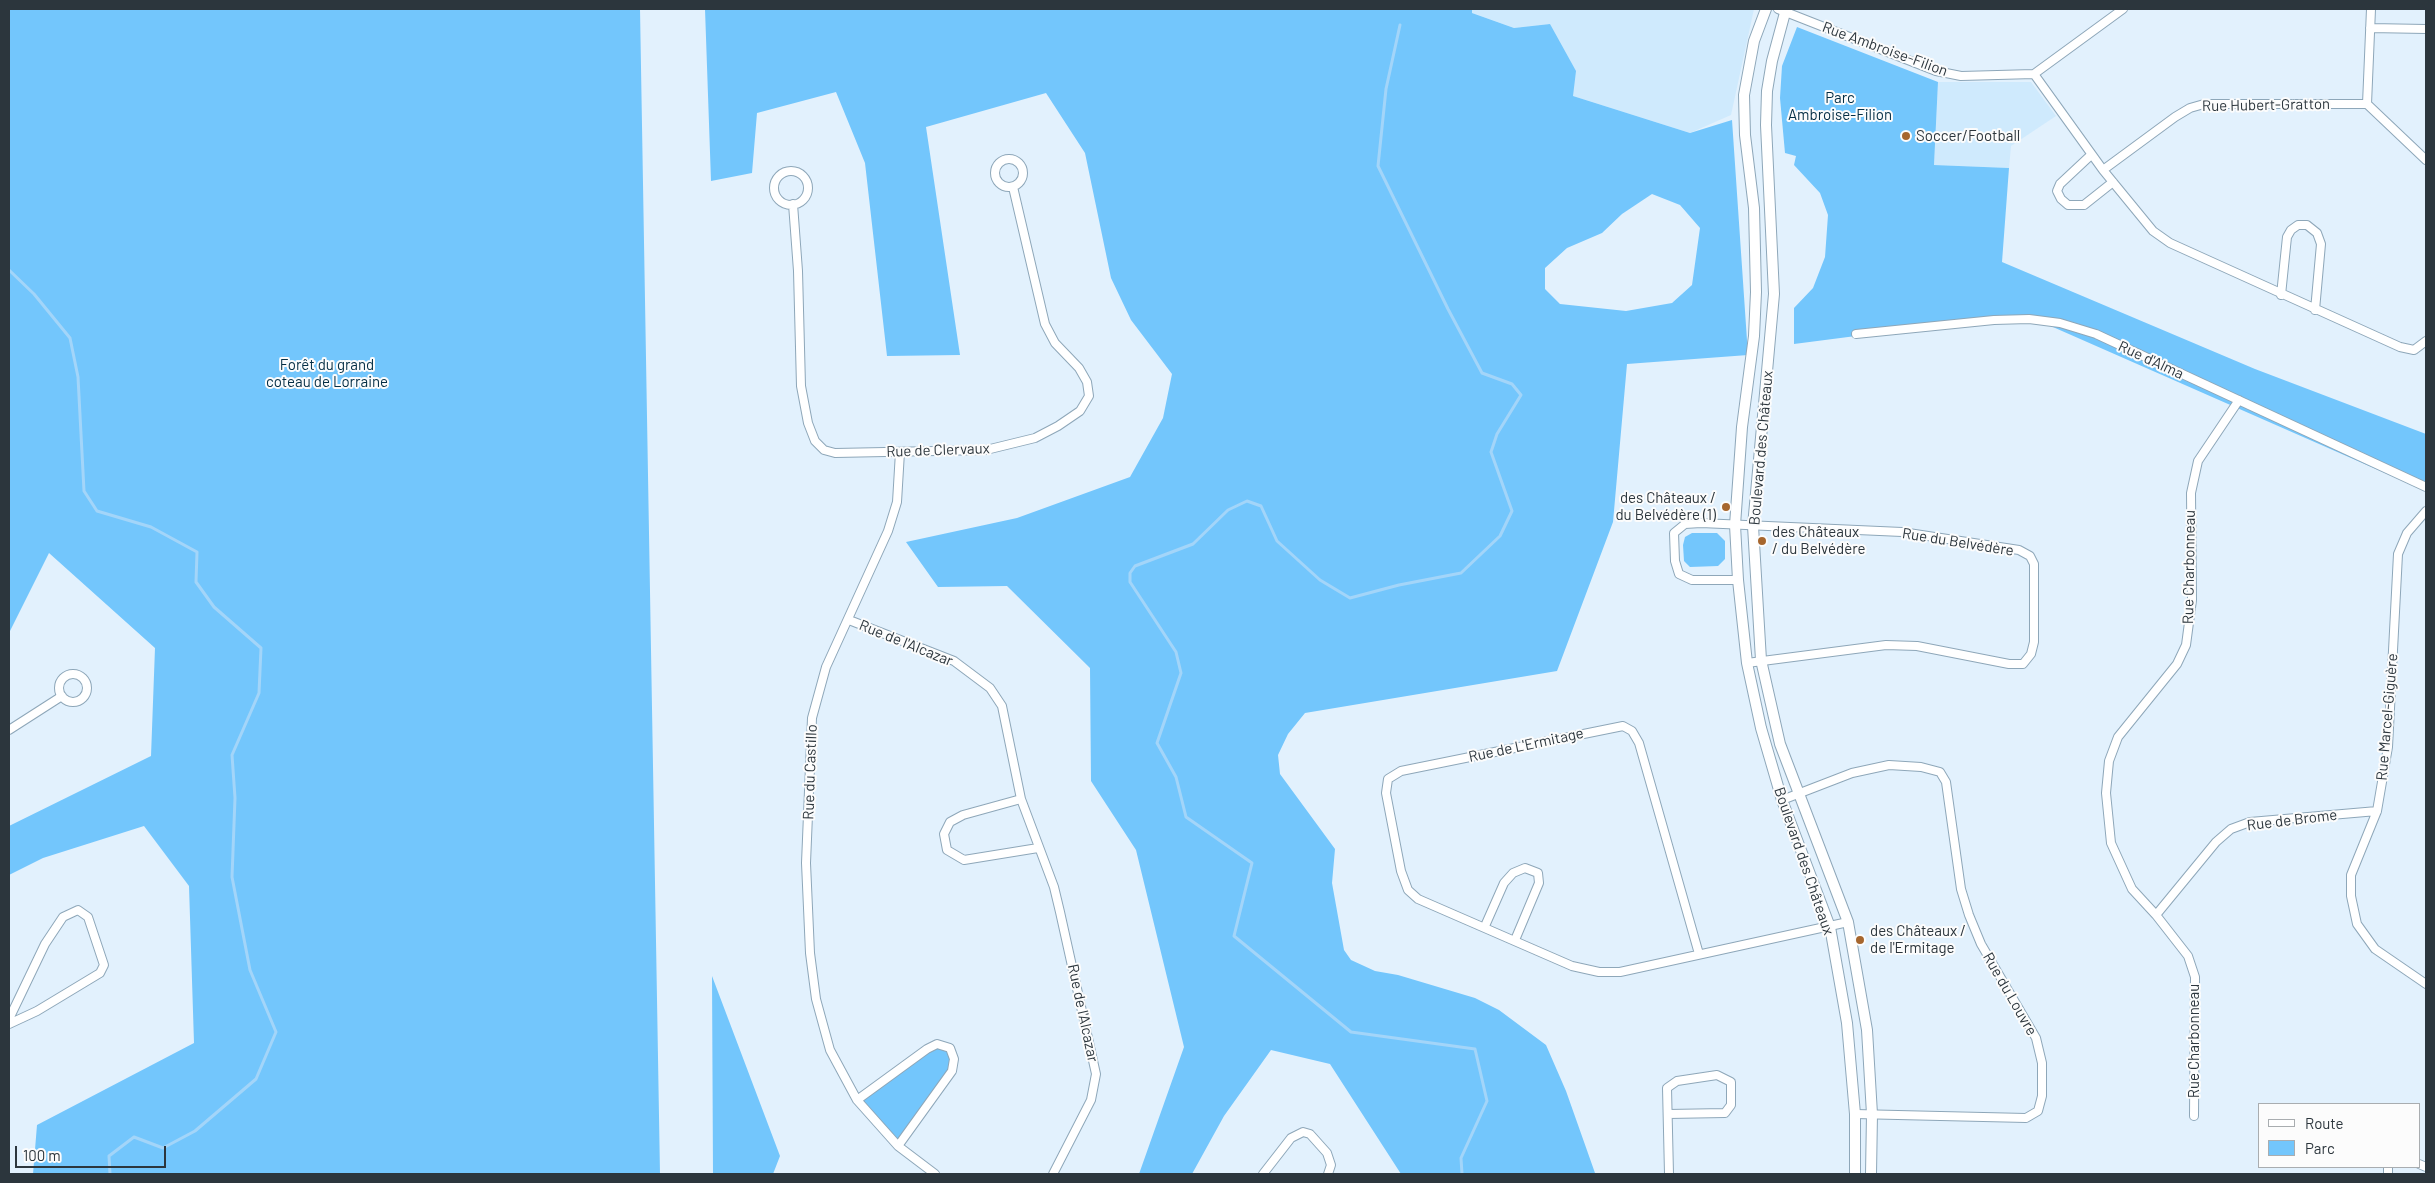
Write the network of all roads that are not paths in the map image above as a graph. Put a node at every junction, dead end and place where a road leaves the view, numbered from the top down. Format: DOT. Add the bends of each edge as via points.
graph roads {
  1 [pos="1766,9"];
  2 [pos="2123,9"];
  3 [pos="2370,9"];
  4 [pos="1783,10"];
  5 [pos="2370,28"];
  6 [pos="2426,28"];
  7 [pos="2034,74"];
  8 [pos="2367,104"];
  9 [pos="2091,155"];
  10 [pos="2426,160"];
  11 [pos="2102,170"];
  12 [pos="2113,182"];
  13 [pos="1013,187"];
  14 [pos="794,204"];
  15 [pos="2281,295"];
  16 [pos="2315,310"];
  17 [pos="1856,334"];
  18 [pos="2426,341"];
  19 [pos="2239,400"];
  20 [pos="900,452"];
  21 [pos="2426,487"];
  22 [pos="2426,511"];
  23 [pos="1735,525"];
  24 [pos="1753,526"];
  25 [pos="1738,580"];
  26 [pos="848,620"];
  27 [pos="1761,660"];
  28 [pos="1747,663"];
  29 [pos="62,696"];
  30 [pos="9,730"];
  31 [pos="1798,794"];
  32 [pos="1021,799"];
  33 [pos="1782,800"];
  34 [pos="2377,811"];
  35 [pos="1038,848"];
  36 [pos="2156,915"];
  37 [pos="1848,922"];
  38 [pos="1485,926"];
  39 [pos="1830,927"];
  40 [pos="1515,940"];
  41 [pos="1699,954"];
  42 [pos="2426,984"];
  43 [pos="9,1020"];
  44 [pos="9,1024"];
  45 [pos="857,1100"];
  46 [pos="1668,1114"];
  47 [pos="1855,1114"];
  48 [pos="1872,1114"];
  49 [pos="2194,1116"];
  50 [pos="898,1146"];
  51 [pos="935,1174"];
  52 [pos="1053,1174"];
  53 [pos="1263,1174"];
  54 [pos="1328,1174"];
  55 [pos="1669,1174"];
  56 [pos="1855,1174"];
  57 [pos="1871,1174"];
  1 -- 23 [label="street, Boulevard des Châteaux" via="1754,41 1744,95 1745,135 1754,208 1756,292"];
  2 -- 7 [label="street"];
  3 -- 5 [label="street"];
  4 -- 7 [label="street, Rue Ambroise-Filion" via="1936,71 1961,76"];
  4 -- 24 [label="street, Boulevard des Châteaux" via="1767,91 1774,294"];
  5 -- 6 [label="street"];
  5 -- 8 [label="street"];
  7 -- 9 [label="street"];
  8 -- 10 [label="street"];
  8 -- 11 [label="street, Rue Hubert-Gratton" via="2204,104 2175,117"];
  9 -- 11 [label="street"];
  9 -- 12 [label="street" via="2060,184 2061,199 2068,205 2084,205"];
  11 -- 12 [label="street"];
  12 -- 15 [label="street" via="2153,231 2170,244"];
  13 -- 20 [label="street, Rue de Clervaux" via="1045,324 1055,344 1079,368 1087,382 1088,396 1080,411 1035,438 986,450"];
  14 -- 14 [label="street" via="783,203 774,190 776,179 784,172 800,174 807,183 804,199"];
  14 -- 20 [label="street, Rue de Clervaux" via="800,386 815,441 824,450 835,453"];
  15 -- 16 [label="street"];
  15 -- 16 [label="street" via="2287,237 2298,225 2307,225 2317,232 2320,244"];
  16 -- 18 [label="street" via="2400,347 2414,350"];
  17 -- 19 [label="street, Rue d'Alma" via="1994,320 2029,319 2060,323 2096,334"];
  19 -- 21 [label="street, Rue d'Alma"];
  19 -- 36 [label="street, Rue Charbonneau" via="2198,461 2191,493 2192,600 2186,645 2177,664 2118,738 2109,761 2106,793 2111,842 2132,889"];
  20 -- 26 [label="street, Rue du Castillo" via="897,502 888,531"];
  22 -- 34 [label="street, Rue Marcel-Giguère" via="2408,533 2398,554 2388,747"];
  23 -- 24 [label="street, Rue du Belvédère"];
  23 -- 25 [label="street, Boulevard des Châteaux"];
  23 -- 25 [label="street, Boulevard des Châteaux" via="1684,524 1674,533 1675,561 1680,574 1692,580"];
  24 -- 27 [label="street, Boulevard des Châteaux"];
  24 -- 27 [label="street, Rue du Belvédère" via="1902,532 2019,550 2030,556 2034,564 2034,642 2031,654 2023,664 1918,646 1886,645"];
  25 -- 28 [label="street, Boulevard des Châteaux"];
  26 -- 32 [label="street, Rue de l'Alcazar" via="954,661 990,688 1002,706"];
  26 -- 45 [label="street, Rue du Castillo" via="826,667 812,718 806,863 810,953 816,999 830,1050"];
  27 -- 28 [label="street, Rue du Belvédère"];
  27 -- 31 [label="street, Boulevard des Châteaux" via="1780,744"];
  28 -- 33 [label="street, Boulevard des Châteaux" via="1761,728"];
  29 -- 30 [label="street"];
  31 -- 33 [label="street, Rue du Louvre"];
  31 -- 37 [label="street, Boulevard des Châteaux"];
  31 -- 48 [label="street, Rue du Louvre" via="1852,773 1889,766 1921,767 1940,772 1946,782 1961,889 1969,915 1981,944 2036,1038 2042,1063 2042,1096 2038,1111 2026,1118"];
  32 -- 35 [label="street, Rue de l'Alcazar"];
  32 -- 35 [label="street" via="963,815 950,822 944,834 947,850 964,860"];
  33 -- 39 [label="street, Boulevard des Châteaux"];
  34 -- 36 [label="street, Rue de Brome" via="2250,822 2231,830 2216,842"];
  34 -- 42 [label="street, Rue Marcel-Giguère" via="2351,875 2351,896 2357,924 2375,949"];
  35 -- 52 [label="street, Rue de l'Alcazar" via="1054,887 1096,1074 1090,1100"];
  36 -- 49 [label="street, Rue Charbonneau" via="2188,956 2194,977"];
  37 -- 39 [label="street, Rue de L'Ermitage"];
  37 -- 48 [label="street, Boulevard des Châteaux" via="1867,1030"];
  38 -- 40 [label="street, Rue de L'Ermitage"];
  38 -- 40 [label="street" via="1512,872 1524,868 1538,874 1539,883"];
  38 -- 41 [label="street, Rue de L'Ermitage" via="1418,898 1408,890 1401,871 1388,803 1388,779 1401,771 1622,726 1632,731 1639,744"];
  39 -- 41 [label="street, Rue de L'Ermitage"];
  39 -- 47 [label="street, Boulevard des Châteaux" via="1847,1023"];
  40 -- 41 [label="street, Rue de L'Ermitage" via="1572,966 1600,972 1620,972"];
  43 -- 44 [label="street" via="45,944 63,917 78,910 88,917 104,965 100,973"];
  45 -- 50 [label="street, Rue du Castillo"];
  45 -- 50 [label="street" via="927,1049 937,1044 950,1048 954,1059 952,1072"];
  46 -- 46 [label="street" via="1725,1112 1731,1105 1731,1082 1717,1075 1677,1081 1667,1088"];
  46 -- 55 [label="street"];
  47 -- 48 [label="street, Rue du Louvre"];
  47 -- 56 [label="street, Boulevard des Châteaux"];
  48 -- 57 [label="street, Boulevard des Châteaux"];
  50 -- 51 [label="street, Rue du Castillo"];
  53 -- 54 [label="street" via="1291,1138 1303,1132 1310,1134 1327,1153 1331,1165"];
}
